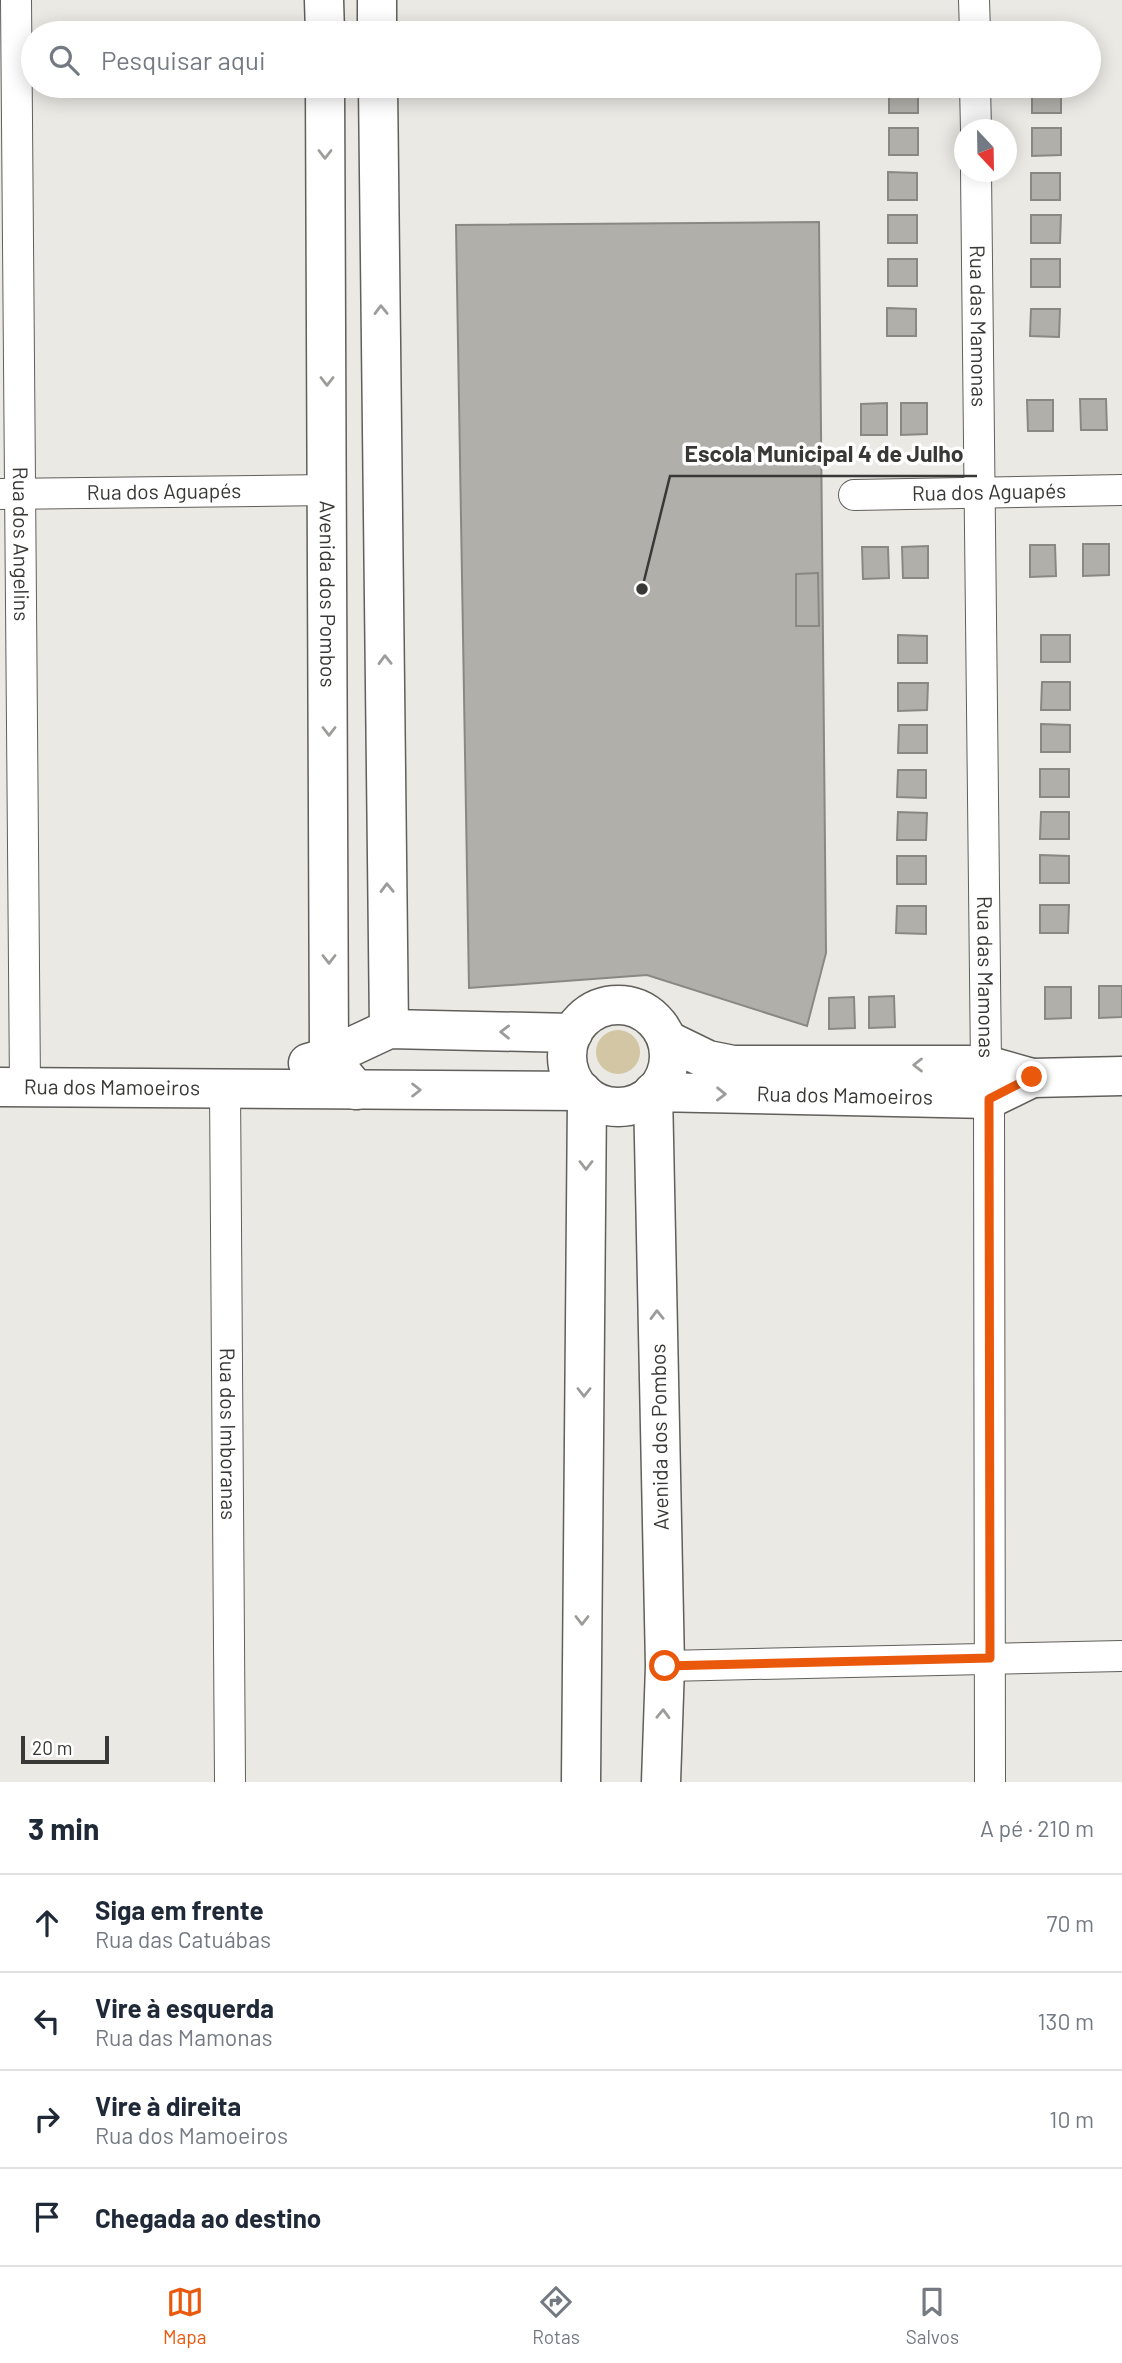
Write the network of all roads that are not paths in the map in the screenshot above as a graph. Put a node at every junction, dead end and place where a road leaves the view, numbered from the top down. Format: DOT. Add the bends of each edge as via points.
graph roads {
  1 [pos="16,0"];
  2 [pos="324,0"];
  3 [pos="377,0"];
  4 [pos="974,0"];
  5 [pos="324,21"];
  6 [pos="377,21"];
  7 [pos="975,21"];
  8 [pos="325,98"];
  9 [pos="378,98"];
  10 [pos="975,98"];
  11 [pos="976,119"];
  12 [pos="976,182"];
  13 [pos="328,491"];
  14 [pos="1122,491"];
  15 [pos="980,492"];
  16 [pos="10,494"];
  17 [pos="855,495"];
  18 [pos="389,1029"];
  19 [pos="573,1033"];
  20 [pos="667,1040"];
  21 [pos="329,1057"];
  22 [pos="1122,1076"];
  23 [pos="988,1082"];
  24 [pos="12,1087"];
  25 [pos="225,1088"];
  26 [pos="356,1090"];
  27 [pos="653,1092"];
  28 [pos="584,1094"];
  29 [pos="1122,1656"];
  30 [pos="990,1658"];
  31 [pos="665,1666"];
  32 [pos="230,1782"];
  33 [pos="581,1782"];
  34 [pos="661,1782"];
  35 [pos="990,1782"];
  1 -- 16 [label="street, Rua dos Angelins"];
  2 -- 5 [label="street"];
  3 -- 6 [label="street"];
  4 -- 7 [label="street"];
  8 -- 13 [label="street, Avenida dos Pombos, one-way"];
  18 -- 9 [label="street, one-way"];
  10 -- 11 [label="street"];
  12 -- 15 [label="street, Rua das Mamonas"];
  13 -- 16 [label="street, Rua dos Aguapés"];
  13 -- 21 [label="street, Avenida dos Pombos, one-way"];
  14 -- 15 [label="street, Rua dos Aguapés"];
  15 -- 17 [label="street, Rua dos Aguapés"];
  15 -- 23 [label="street, Rua das Mamonas"];
  16 -- 24 [label="street, Rua dos Angelins"];
  19 -- 18 [label="street, Rua dos Mamoeiros, one-way"];
  18 -- 21 [label="street, Rua dos Mamoeiros"];
  19 -- 20 [label="street" via="589,1014 618,1005 648,1015"];
  19 -- 28 [label="street" via="566,1055 569,1071"];
  23 -- 20 [label="street, Rua dos Mamoeiros, one-way" via="733,1065 708,1060"];
  20 -- 27 [label="street" via="666,1072"];
  21 -- 25 [label="street, Rua dos Mamoeiros"];
  21 -- 26 [label="street"];
  22 -- 23 [label="street, Rua dos Mamoeiros"];
  27 -- 23 [label="street, Rua dos Mamoeiros, one-way"];
  23 -- 30 [label="street, Rua das Mamonas"];
  24 -- 25 [label="street, Rua dos Mamoeiros"];
  25 -- 26 [label="street, Rua dos Mamoeiros"];
  25 -- 32 [label="street, Rua dos Imboranas"];
  26 -- 28 [label="street, Rua dos Mamoeiros, one-way"];
  27 -- 28 [label="street" via="632,1105 616,1107"];
  31 -- 27 [label="street, Avenida dos Pombos, one-way"];
  28 -- 33 [label="street, one-way"];
  29 -- 30 [label="street"];
  30 -- 31 [label="street"];
  30 -- 35 [label="street, Rua das Mamonas"];
  34 -- 31 [label="street, Avenida dos Pombos, one-way"];
}
